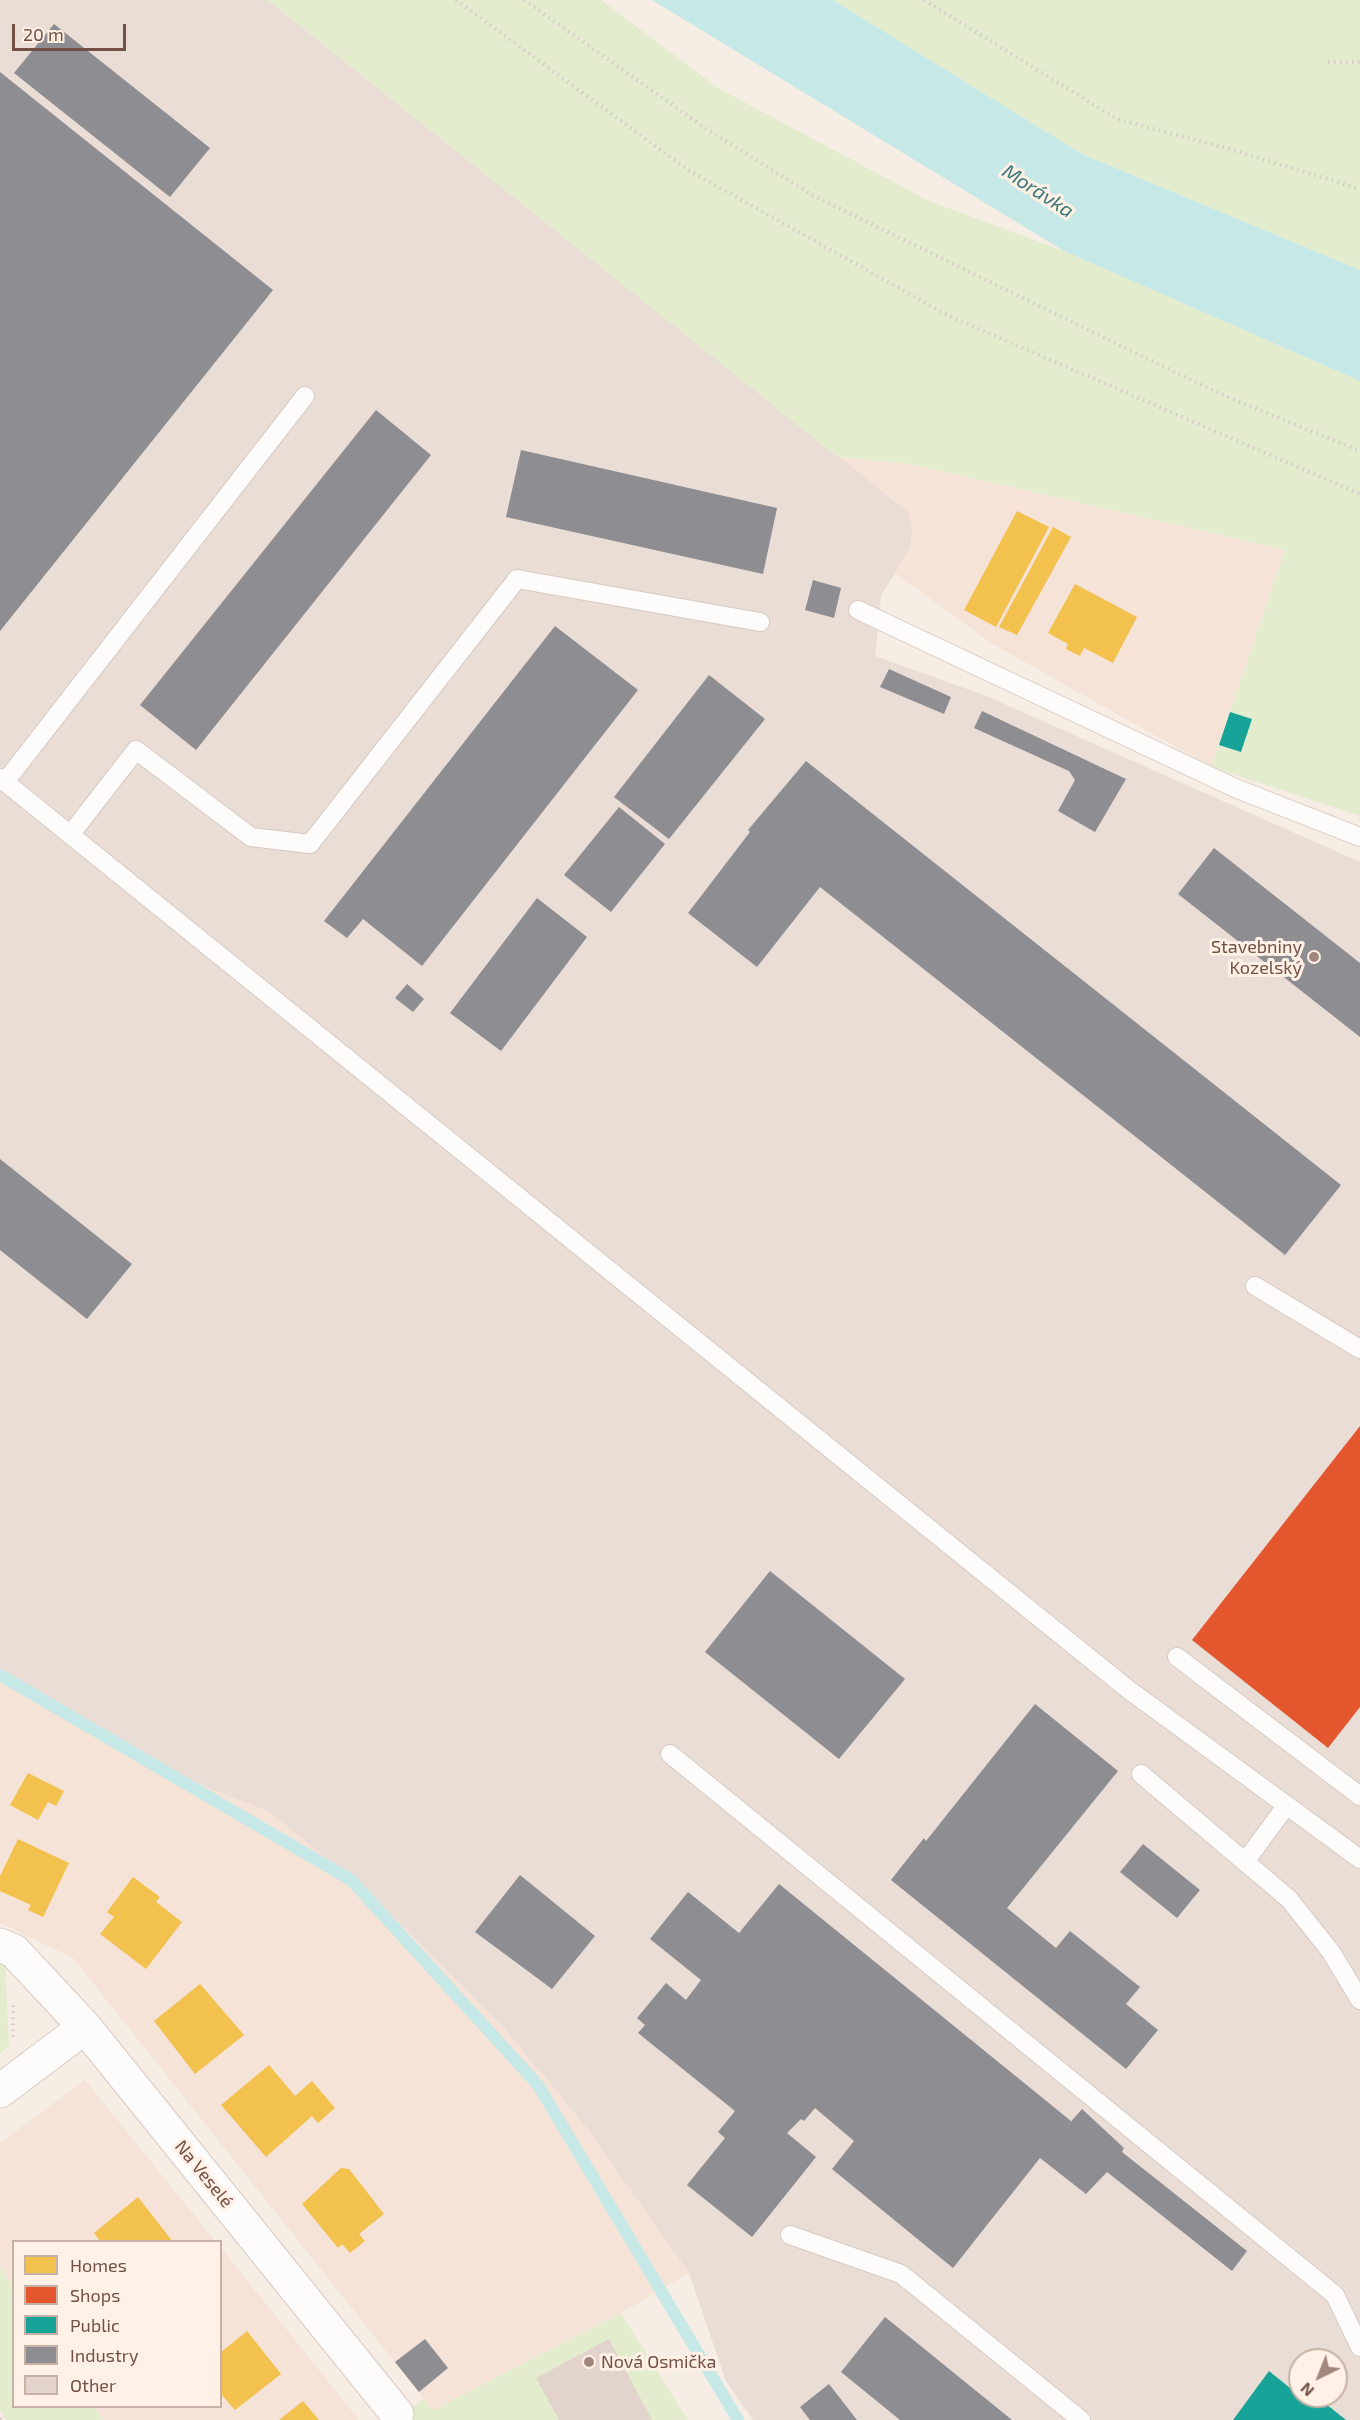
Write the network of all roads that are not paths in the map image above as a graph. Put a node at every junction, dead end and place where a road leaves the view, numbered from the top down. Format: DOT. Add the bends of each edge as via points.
graph roads {
  1 [pos="305,396"];
  2 [pos="858,610"];
  3 [pos="760,622"];
  4 [pos="2,780"];
  5 [pos="70,835"];
  6 [pos="1360,837"];
  7 [pos="1255,1286"];
  8 [pos="1360,1349"];
  9 [pos="1177,1658"];
  10 [pos="670,1754"];
  11 [pos="1141,1774"];
  12 [pos="1360,1796"];
  13 [pos="1286,1806"];
  14 [pos="1360,1858"];
  15 [pos="1245,1862"];
  16 [pos="7,1948"];
  17 [pos="1360,2000"];
  18 [pos="85,2027"];
  19 [pos="0,2091"];
  20 [pos="790,2235"];
  21 [pos="1360,2347"];
  22 [pos="396,2414"];
  23 [pos="1081,2420"];
  1 -- 4 [label="lane"];
  2 -- 6 [label="lane" via="1235,788"];
  3 -- 5 [label="lane" via="517,579 310,844 251,837 136,750"];
  4 -- 5 [label="lane"];
  5 -- 13 [label="lane" via="1129,1690"];
  7 -- 8 [label="lane"];
  9 -- 12 [label="lane"];
  10 -- 21 [label="lane" via="1335,2295"];
  11 -- 15 [label="lane"];
  13 -- 14 [label="lane"];
  13 -- 15 [label="lane"];
  15 -- 17 [label="lane" via="1289,1899 1331,1952"];
  16 -- 18 [label="street, Na Veselé"];
  18 -- 19 [label="street"];
  18 -- 22 [label="street, Na Veselé"];
  20 -- 23 [label="lane" via="901,2274"];
}
